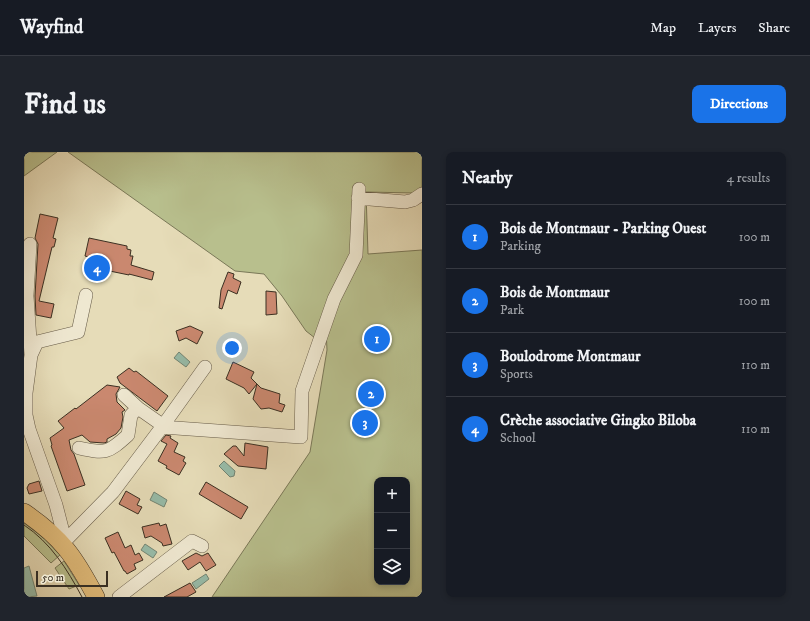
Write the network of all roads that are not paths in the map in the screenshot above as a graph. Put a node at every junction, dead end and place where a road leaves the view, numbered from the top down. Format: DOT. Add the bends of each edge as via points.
graph roads {
  1 [pos="422,194"];
  2 [pos="30,244"];
  3 [pos="86,295"];
  4 [pos="31,355"];
  5 [pos="205,366"];
  6 [pos="124,395"];
  7 [pos="138,408"];
  8 [pos="162,427"];
  9 [pos="79,448"];
  10 [pos="24,512"];
  11 [pos="64,542"];
  12 [pos="202,546"];
  13 [pos="96,597"];
  14 [pos="118,597"];
  1 -- 8 [label="street" via="405,202 359,193 356,255 334,299 302,391 301,437"];
  2 -- 4 [label="street" via="27,296"];
  3 -- 4 [label="street" via="78,332 37,342"];
  4 -- 11 [label="street" via="26,415 56,505"];
  5 -- 8 [label="street"];
  6 -- 7 [label="street"];
  7 -- 8 [label="street"];
  7 -- 9 [label="street" via="131,415 128,435 113,448 96,452"];
  8 -- 11 [label="street" via="113,492"];
  10 -- 11 [label="main road"];
  11 -- 13 [label="main road"];
  12 -- 14 [label="street" via="192,541"];
}
